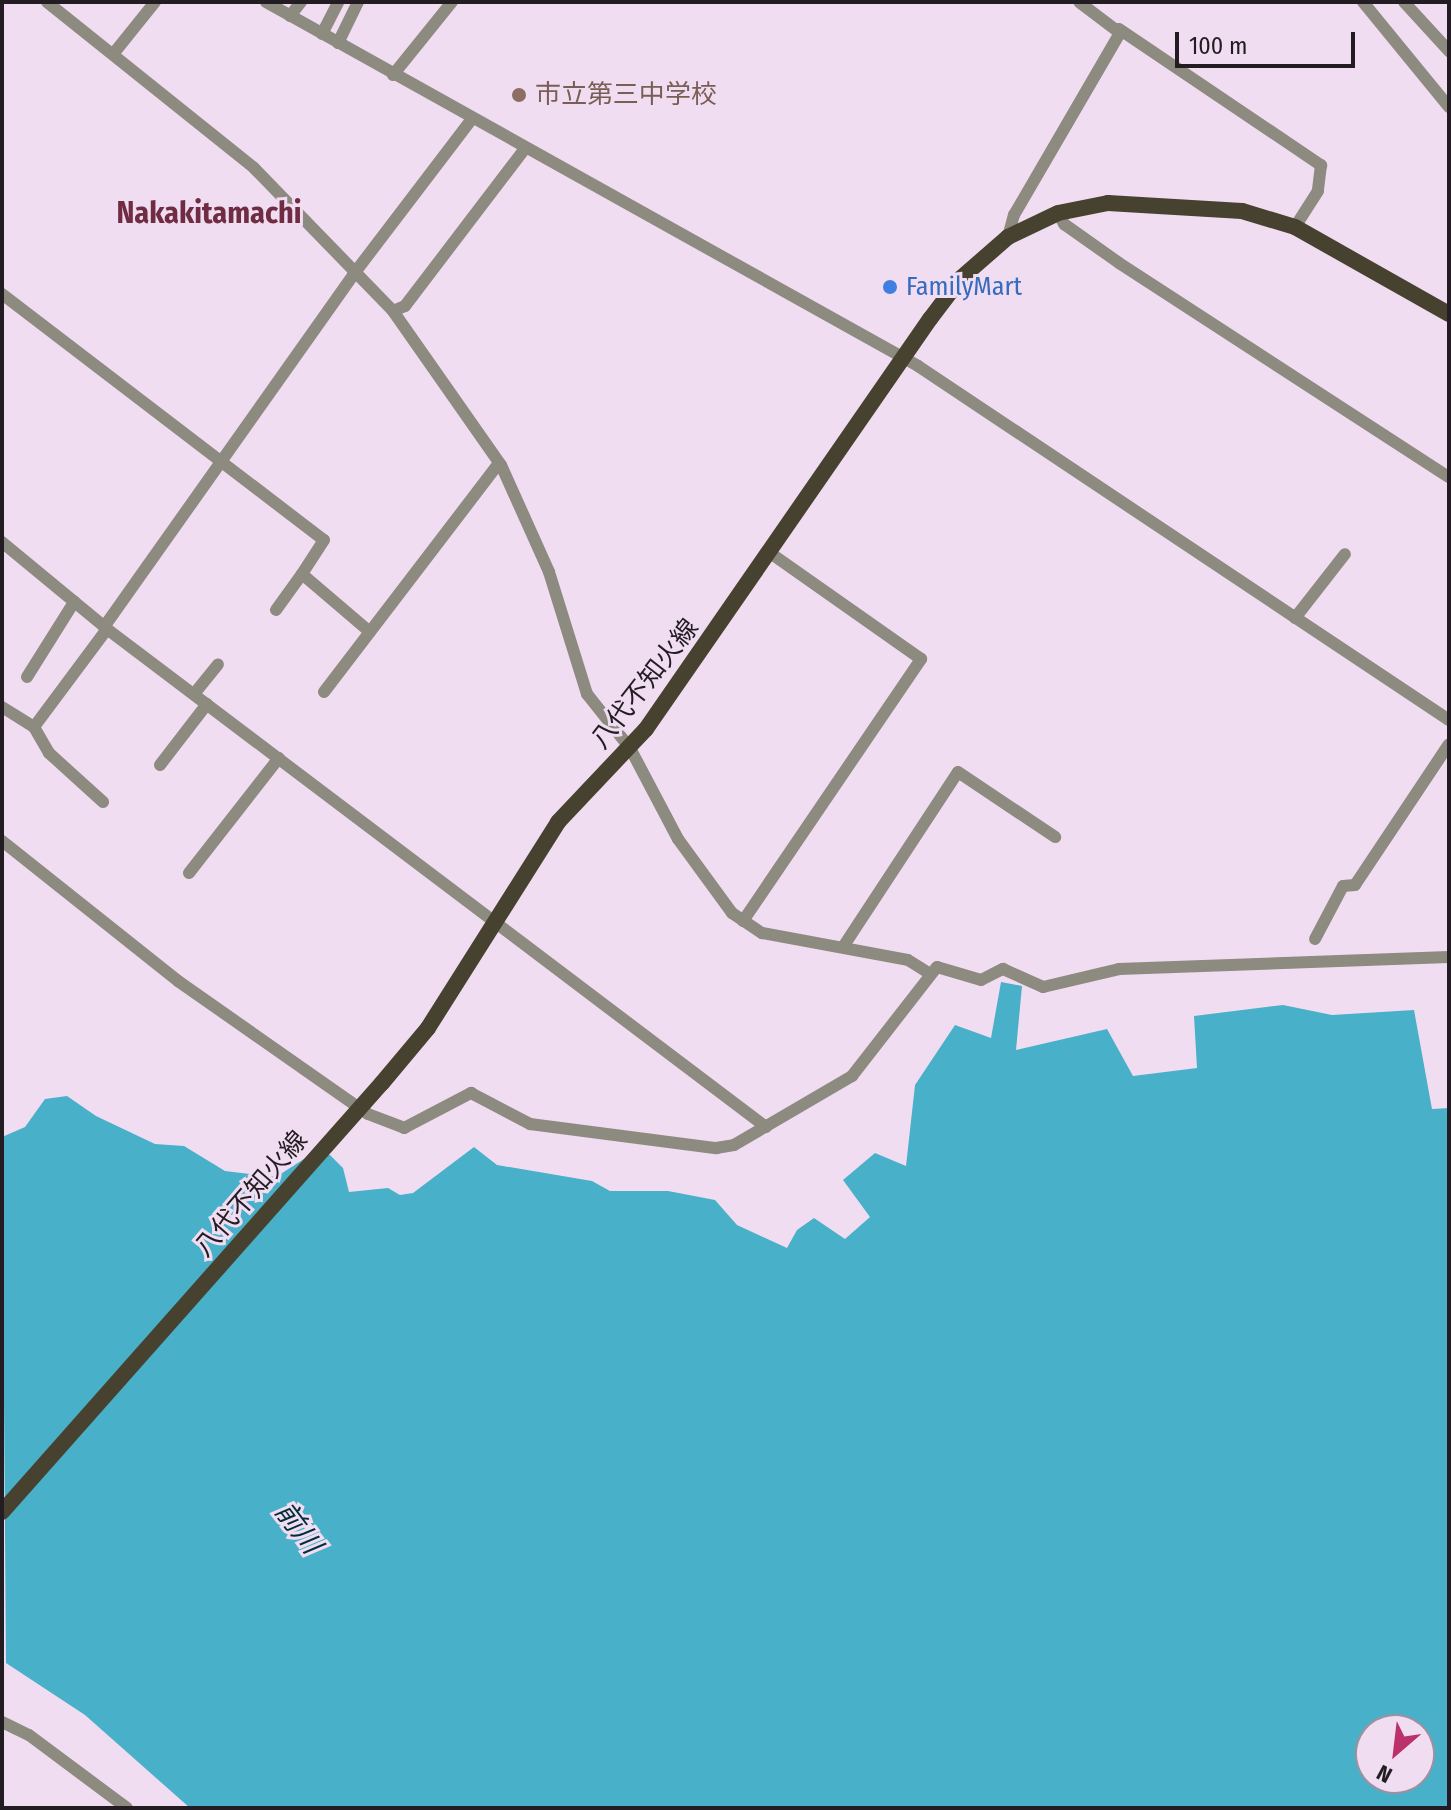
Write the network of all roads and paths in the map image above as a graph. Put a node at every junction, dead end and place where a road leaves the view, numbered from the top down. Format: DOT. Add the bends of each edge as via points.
graph roads {
  1 [pos="47,2"];
  2 [pos="155,2"];
  3 [pos="266,2"];
  4 [pos="301,2"];
  5 [pos="338,2"];
  6 [pos="358,2"];
  7 [pos="452,2"];
  8 [pos="1079,2"];
  9 [pos="1363,2"];
  10 [pos="1404,2"];
  11 [pos="290,16"];
  12 [pos="1119,29"];
  13 [pos="322,34"];
  14 [pos="338,43"];
  15 [pos="1449,51"];
  16 [pos="114,53"];
  17 [pos="393,75"];
  18 [pos="1449,107"];
  19 [pos="471,120"];
  20 [pos="524,150"];
  21 [pos="1058,213"];
  22 [pos="1295,227"];
  23 [pos="1008,237"];
  24 [pos="353,275"];
  25 [pos="2,294"];
  26 [pos="393,311"];
  27 [pos="1449,314"];
  28 [pos="902,358"];
  29 [pos="222,463"];
  30 [pos="499,463"];
  31 [pos="1449,477"];
  32 [pos="2,542"];
  33 [pos="770,553"];
  34 [pos="1345,554"];
  35 [pos="302,574"];
  36 [pos="74,602"];
  37 [pos="276,610"];
  38 [pos="1295,618"];
  39 [pos="105,628"];
  40 [pos="370,632"];
  41 [pos="218,664"];
  42 [pos="27,677"];
  43 [pos="324,692"];
  44 [pos="194,694"];
  45 [pos="207,704"];
  46 [pos="2,707"];
  47 [pos="1449,720"];
  48 [pos="34,727"];
  49 [pos="1449,744"];
  50 [pos="630,748"];
  51 [pos="279,758"];
  52 [pos="160,765"];
  53 [pos="103,802"];
  54 [pos="1055,837"];
  55 [pos="2,841"];
  56 [pos="189,873"];
  57 [pos="497,921"];
  58 [pos="743,921"];
  59 [pos="1315,939"];
  60 [pos="843,947"];
  61 [pos="1449,957"];
  62 [pos="919,966"];
  63 [pos="766,1127"];
  64 [pos="2,1512"];
  65 [pos="2,1722"];
  66 [pos="127,1808"];
  1 -- 16 [label="street"];
  2 -- 16 [label="street"];
  3 -- 11 [label="street"];
  4 -- 11 [label="street"];
  5 -- 13 [label="street"];
  6 -- 14 [label="street"];
  7 -- 17 [label="street"];
  8 -- 12 [label="street"];
  9 -- 18 [label="street"];
  10 -- 15 [label="street"];
  11 -- 13 [label="street"];
  12 -- 22 [label="street" via="1321,165 1318,191"];
  12 -- 23 [label="street" via="1014,215"];
  13 -- 14 [label="street"];
  14 -- 17 [label="street"];
  16 -- 24 [label="street" via="254,168"];
  17 -- 19 [label="street"];
  19 -- 20 [label="street"];
  19 -- 24 [label="street"];
  20 -- 26 [label="street" via="405,306"];
  20 -- 28 [label="street"];
  21 -- 22 [label="main road, 八代不知火線" via="1108,203 1151,203 1242,211"];
  21 -- 23 [label="main road, 八代不知火線"];
  21 -- 31 [label="street" via="1064,224 1119,263"];
  22 -- 27 [label="main road, 八代不知火線"];
  23 -- 28 [label="main road, 八代不知火線" via="961,278"];
  24 -- 26 [label="street"];
  24 -- 29 [label="street"];
  25 -- 29 [label="street"];
  26 -- 30 [label="street"];
  28 -- 33 [label="main road, 八代不知火線"];
  28 -- 38 [label="street"];
  29 -- 35 [label="street" via="324,540"];
  29 -- 39 [label="street"];
  30 -- 40 [label="street"];
  30 -- 50 [label="street" via="549,572 587,694"];
  32 -- 36 [label="street"];
  33 -- 50 [label="main road, 八代不知火線"];
  33 -- 58 [label="street" via="921,659"];
  34 -- 38 [label="street"];
  35 -- 37 [label="street"];
  35 -- 40 [label="street"];
  36 -- 39 [label="street"];
  36 -- 42 [label="street"];
  38 -- 47 [label="street"];
  39 -- 44 [label="street"];
  39 -- 48 [label="street"];
  40 -- 43 [label="street"];
  41 -- 44 [label="street"];
  44 -- 45 [label="street"];
  45 -- 51 [label="street"];
  45 -- 52 [label="street"];
  46 -- 48 [label="street"];
  48 -- 53 [label="street" via="49,753"];
  49 -- 59 [label="street" via="1355,885 1343,886"];
  50 -- 57 [label="main road, 八代不知火線" via="558,822"];
  50 -- 58 [label="street" via="678,839 709,886"];
  51 -- 56 [label="street"];
  51 -- 57 [label="street"];
  54 -- 60 [label="street" via="958,772"];
  55 -- 63 [label="street" via="178,981 387,1124 420,1124 471,1093 530,1124 716,1148 749,1140"];
  57 -- 63 [label="street"];
  57 -- 64 [label="main road, 八代不知火線, bridge" via="428,1028 382,1083"];
  58 -- 60 [label="street" via="776,937"];
  60 -- 62 [label="street"];
  61 -- 62 [label="street" via="1119,969 1043,987 1003,969 981,980 948,968"];
  62 -- 63 [label="street" via="852,1076"];
  65 -- 66 [label="street" via="64,1759"];
}
